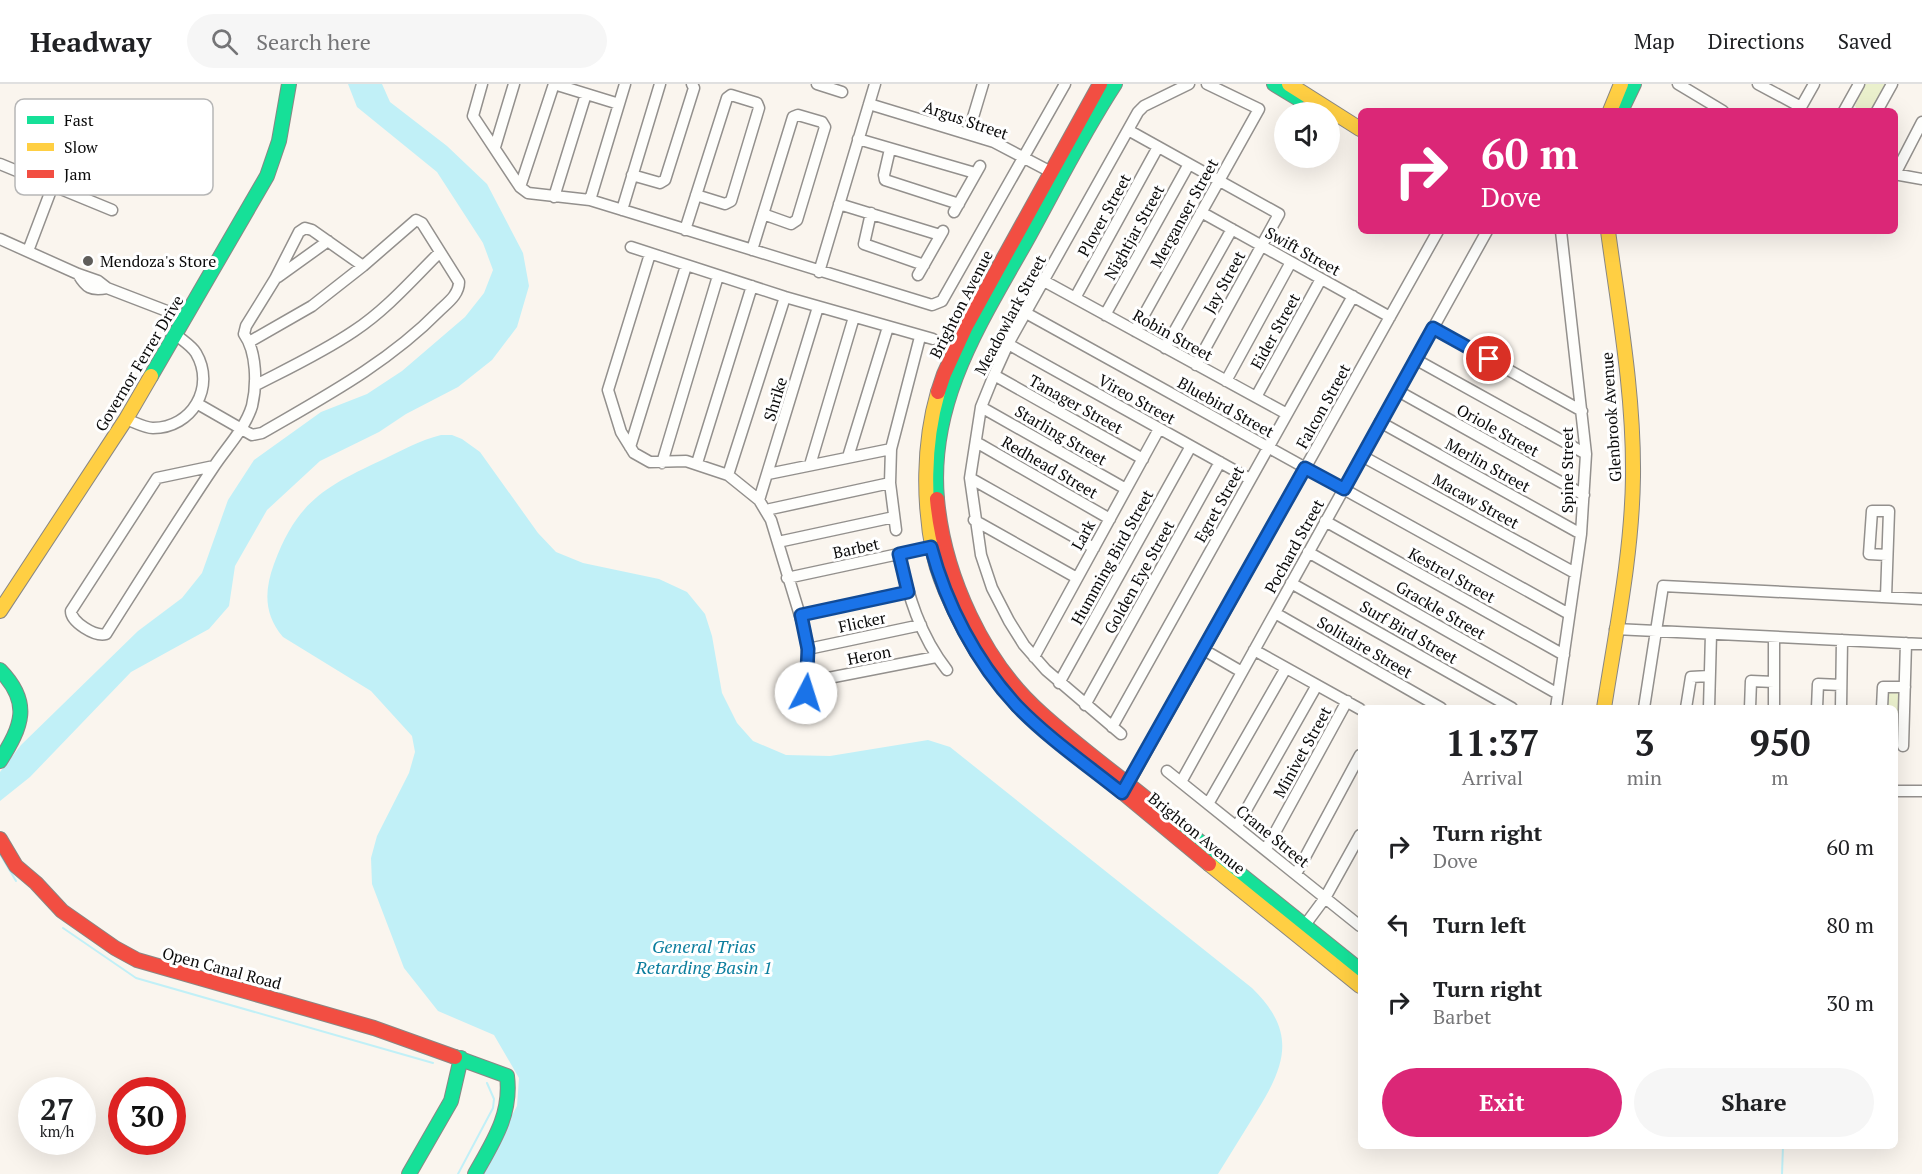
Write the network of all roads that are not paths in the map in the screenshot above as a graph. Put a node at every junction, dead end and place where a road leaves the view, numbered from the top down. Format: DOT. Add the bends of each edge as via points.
graph roads {
  1 [pos="289,84"];
  2 [pos="482,84"];
  3 [pos="514,84"];
  4 [pos="625,84"];
  5 [pos="660,84"];
  6 [pos="692,84"];
  7 [pos="817,84"];
  8 [pos="875,84"];
  9 [pos="983,84"];
  10 [pos="1065,84"];
  11 [pos="1100,84"];
  12 [pos="1115,84"];
  13 [pos="1189,84"];
  14 [pos="1207,84"];
  15 [pos="1274,84"];
  16 [pos="1289,84"];
  17 [pos="1621,84"];
  18 [pos="1634,84"];
  19 [pos="1678,84"];
  20 [pos="1758,84"];
  21 [pos="1859,84"];
  22 [pos="1893,84"];
  23 [pos="1811,85"];
  24 [pos="838,88"];
  25 [pos="586,94"];
  26 [pos="1303,102"];
  27 [pos="619,104"];
  28 [pos="869,104"];
  29 [pos="1611,108"];
  30 [pos="1622,108"];
  31 [pos="1718,108"];
  32 [pos="1849,108"];
  33 [pos="1879,108"];
  34 [pos="1922,122"];
  35 [pos="1340,125"];
  36 [pos="1358,128"];
  37 [pos="1128,130"];
  38 [pos="968,134"];
  39 [pos="1358,136"];
  40 [pos="1918,136"];
  41 [pos="858,139"];
  42 [pos="495,147"];
  43 [pos="1158,147"];
  44 [pos="890,149"];
  45 [pos="1023,157"];
  46 [pos="0,164"];
  47 [pos="1189,164"];
  48 [pos="1898,169"];
  49 [pos="15,170"];
  50 [pos="1051,172"];
  51 [pos="632,175"];
  52 [pos="1898,175"];
  53 [pos="1922,179"];
  54 [pos="1219,181"];
  55 [pos="520,187"];
  56 [pos="49,195"];
  57 [pos="77,195"];
  58 [pos="696,195"];
  59 [pos="555,197"];
  60 [pos="590,200"];
  61 [pos="839,204"];
  62 [pos="112,210"];
  63 [pos="622,210"];
  64 [pos="1201,212"];
  65 [pos="871,213"];
  66 [pos="763,214"];
  67 [pos="1232,229"];
  68 [pos="685,230"];
  69 [pos="1435,234"];
  70 [pos="1484,234"];
  71 [pos="1561,234"];
  72 [pos="1599,234"];
  73 [pos="1608,234"];
  74 [pos="0,239"];
  75 [pos="328,241"];
  76 [pos="1261,246"];
  77 [pos="631,247"];
  78 [pos="752,250"];
  79 [pos="27,251"];
  80 [pos="440,252"];
  81 [pos="650,254"];
  82 [pos="1291,262"];
  83 [pos="363,266"];
  84 [pos="686,266"];
  85 [pos="819,272"];
  86 [pos="718,276"];
  87 [pos="275,279"];
  88 [pos="1321,279"];
  89 [pos="1044,281"];
  90 [pos="752,286"];
  91 [pos="1353,296"];
  92 [pos="785,297"];
  93 [pos="1075,298"];
  94 [pos="818,307"];
  95 [pos="1026,313"];
  96 [pos="1105,315"];
  97 [pos="854,317"];
  98 [pos="1390,317"];
  99 [pos="185,318"];
  100 [pos="888,327"];
  101 [pos="1433,328"];
  102 [pos="1135,331"];
  103 [pos="175,334"];
  104 [pos="920,337"];
  105 [pos="933,339"];
  106 [pos="249,342"];
  107 [pos="1008,344"];
  108 [pos="1166,348"];
  109 [pos="1415,359"];
  110 [pos="1196,365"];
  111 [pos="994,375"];
  112 [pos="1226,381"];
  113 [pos="256,384"];
  114 [pos="1398,391"];
  115 [pos="1256,397"];
  116 [pos="198,404"];
  117 [pos="981,407"];
  118 [pos="1582,411"];
  119 [pos="1287,414"];
  120 [pos="126,419"];
  121 [pos="1380,422"];
  122 [pos="1160,429"];
  123 [pos="240,430"];
  124 [pos="976,442"];
  125 [pos="1191,446"];
  126 [pos="630,447"];
  127 [pos="1268,447"];
  128 [pos="891,449"];
  129 [pos="1586,454"];
  130 [pos="1362,456"];
  131 [pos="848,457"];
  132 [pos="1143,459"];
  133 [pos="1220,462"];
  134 [pos="663,463"];
  135 [pos="697,463"];
  136 [pos="810,465"];
  137 [pos="214,466"];
  138 [pos="1305,468"];
  139 [pos="768,474"];
  140 [pos="728,475"];
  141 [pos="970,478"];
  142 [pos="1251,479"];
  143 [pos="890,483"];
  144 [pos="1126,489"];
  145 [pos="1344,489"];
  146 [pos="1584,495"];
  147 [pos="759,500"];
  148 [pos="766,510"];
  149 [pos="894,516"];
  150 [pos="1110,519"];
  151 [pos="974,520"];
  152 [pos="1325,521"];
  153 [pos="896,530"];
  154 [pos="1581,534"];
  155 [pos="778,542"];
  156 [pos="931,547"];
  157 [pos="1094,548"];
  158 [pos="1308,552"];
  159 [pos="899,554"];
  160 [pos="1887,555"];
  161 [pos="1575,573"];
  162 [pos="787,578"];
  163 [pos="1077,578"];
  164 [pos="1291,583"];
  165 [pos="908,592"];
  166 [pos="1886,597"];
  167 [pos="1922,599"];
  168 [pos="0,611"];
  169 [pos="1275,613"];
  170 [pos="1569,614"];
  171 [pos="801,615"];
  172 [pos="921,625"];
  173 [pos="1615,629"];
  174 [pos="1656,631"];
  175 [pos="1711,634"];
  176 [pos="1774,637"];
  177 [pos="1842,640"];
  178 [pos="1906,643"];
  179 [pos="1922,644"];
  180 [pos="808,649"];
  181 [pos="1204,650"];
  182 [pos="1254,650"];
  183 [pos="1564,655"];
  184 [pos="936,657"];
  185 [pos="1034,657"];
  186 [pos="1286,668"];
  187 [pos="0,670"];
  188 [pos="947,670"];
  189 [pos="1242,672"];
  190 [pos="1709,676"];
  191 [pos="1774,682"];
  192 [pos="1059,683"];
  193 [pos="1317,685"];
  194 [pos="1841,685"];
  195 [pos="1905,687"];
  196 [pos="1558,694"];
  197 [pos="1347,701"];
  198 [pos="1085,705"];
  199 [pos="1436,705"];
  200 [pos="1507,705"];
  201 [pos="1556,705"];
  202 [pos="1596,705"];
  203 [pos="1604,705"];
  204 [pos="1644,705"];
  205 [pos="1686,705"];
  206 [pos="1709,705"];
  207 [pos="1750,705"];
  208 [pos="1774,705"];
  209 [pos="1817,705"];
  210 [pos="1840,705"];
  211 [pos="1882,705"];
  212 [pos="1358,708"];
  213 [pos="1117,730"];
  214 [pos="1902,746"];
  215 [pos="1358,759"];
  216 [pos="0,761"];
  217 [pos="1167,771"];
  218 [pos="1181,782"];
  219 [pos="1125,788"];
  220 [pos="1898,791"];
  221 [pos="1922,791"];
  222 [pos="1208,804"];
  223 [pos="1237,826"];
  224 [pos="0,839"];
  225 [pos="1358,839"];
  226 [pos="1266,849"];
  227 [pos="1296,874"];
  228 [pos="1325,897"];
  229 [pos="1358,919"];
  230 [pos="1305,925"];
  231 [pos="1358,968"];
  232 [pos="1358,984"];
  233 [pos="460,1058"];
  234 [pos="409,1174"];
  235 [pos="475,1174"];
  1 -- 99 [label="street, Governor Ferrer Drive" via="279,141 267,176"];
  2 -- 42 [label="street" via="473,116"];
  3 -- 42 [label="street"];
  4 -- 27 [label="street"];
  5 -- 51 [label="street"];
  6 -- 51 [label="street" via="694,88 665,180 660,183"];
  7 -- 24 [label="street"];
  8 -- 28 [label="street"];
  9 -- 38 [label="street"];
  10 -- 45 [label="street"];
  11 -- 50 [label="street, Brighton Avenue"];
  12 -- 219 [label="street, Brighton Avenue" via="963,356 941,426 936,481 945,553 974,627 1011,681 1039,712"];
  13 -- 37 [label="street, Meadowlark Street" via="1144,106"];
  14 -- 54 [label="street, Merganser Street" via="1259,109"];
  15 -- 26 [label="street"];
  16 -- 36 [label="street"];
  17 -- 29 [label="street"];
  18 -- 30 [label="street"];
  19 -- 31 [label="street"];
  20 -- 23 [label="street" via="1801,107"];
  21 -- 32 [label="street"];
  22 -- 33 [label="street"];
  25 -- 27 [label="street"];
  25 -- 55 [label="street" via="554,84"];
  25 -- 59 [label="street"];
  27 -- 60 [label="street"];
  28 -- 38 [label="street, Argus Street"];
  28 -- 41 [label="street"];
  34 -- 40 [label="street"];
  35 -- 39 [label="street"];
  37 -- 43 [label="street"];
  37 -- 89 [label="street, Meadowlark Street"];
  38 -- 45 [label="street, Argus Street"];
  40 -- 48 [label="street"];
  41 -- 44 [label="street"];
  41 -- 61 [label="street"];
  42 -- 55 [label="street"];
  43 -- 47 [label="street"];
  43 -- 93 [label="street, Plover Street"];
  44 -- 44 [label="street" via="885,180 956,208 977,170"];
  45 -- 50 [label="street, Argus Street"];
  45 -- 85 [label="street" via="938,304"];
  46 -- 49 [label="street"];
  47 -- 54 [label="street"];
  47 -- 96 [label="street, Nightjar Street"];
  50 -- 156 [label="street, Brighton Avenue" via="966,326 938,393 927,459"];
  51 -- 63 [label="street"];
  52 -- 53 [label="street"];
  54 -- 64 [label="street, Merganser Street"];
  54 -- 76 [label="street, Jay Street" via="1278,214"];
  55 -- 59 [label="street" via="532,195"];
  56 -- 79 [label="street"];
  57 -- 62 [label="street"];
  58 -- 58 [label="street" via="727,98 731,94 756,103 759,108 731,201 725,204"];
  58 -- 68 [label="street"];
  59 -- 60 [label="street"];
  60 -- 63 [label="street"];
  61 -- 65 [label="street"];
  61 -- 85 [label="street"];
  63 -- 68 [label="street"];
  64 -- 67 [label="street, Swift Street"];
  64 -- 102 [label="street, Merganser Street"];
  65 -- 65 [label="street" via="864,244 921,270 942,233"];
  66 -- 66 [label="street" via="793,117 822,122 825,127 797,220 791,224"];
  66 -- 78 [label="street"];
  67 -- 76 [label="street, Swift Street"];
  67 -- 108 [label="street"];
  68 -- 78 [label="street"];
  69 -- 98 [label="street, Falcon Street"];
  70 -- 101 [label="street, Pochard Street"];
  71 -- 118 [label="street, Spine Street"];
  72 -- 202 [label="street, Glenbrook Avenue" via="1620,393 1624,465 1620,528"];
  73 -- 173 [label="street, Glenbrook Avenue" via="1633,450 1629,530"];
  74 -- 79 [label="street"];
  75 -- 83 [label="street"];
  75 -- 87 [label="street"];
  75 -- 87 [label="street" via="312,230 305,228 299,232"];
  76 -- 82 [label="street, Swift Street"];
  76 -- 110 [label="street, Jay Street"];
  77 -- 81 [label="street"];
  78 -- 85 [label="street"];
  79 -- 99 [label="street" via="78,274 95,291 107,288"];
  80 -- 83 [label="street" via="416,220"];
  80 -- 113 [label="street" via="356,330 307,360"];
  80 -- 123 [label="street" via="459,288 419,332 375,366 262,434"];
  81 -- 84 [label="street"];
  81 -- 126 [label="street" via="608,390"];
  82 -- 88 [label="street, Swift Street"];
  82 -- 112 [label="street"];
  83 -- 106 [label="street" via="312,306"];
  84 -- 86 [label="street"];
  84 -- 126 [label="street"];
  86 -- 90 [label="street"];
  86 -- 134 [label="street"];
  87 -- 106 [label="street" via="246,326 244,334"];
  88 -- 91 [label="street, Swift Street"];
  88 -- 115 [label="street, Eider Street"];
  89 -- 93 [label="street, Robin Street"];
  89 -- 95 [label="street, Meadowlark Street"];
  90 -- 92 [label="street"];
  90 -- 135 [label="street"];
  91 -- 98 [label="street, Swift Street"];
  91 -- 119 [label="street, Egret Street"];
  92 -- 94 [label="street"];
  92 -- 140 [label="street"];
  93 -- 96 [label="street, Robin Street"];
  94 -- 97 [label="street"];
  94 -- 139 [label="street, Shrike"];
  95 -- 107 [label="street, Meadowlark Street"];
  95 -- 127 [label="street, Bluebird Street"];
  96 -- 102 [label="street, Robin Street"];
  97 -- 100 [label="street"];
  97 -- 136 [label="street"];
  98 -- 138 [label="street, Falcon Street"];
  99 -- 103 [label="street, Governor Ferrer Drive"];
  100 -- 104 [label="street"];
  100 -- 131 [label="street"];
  101 -- 109 [label="street, Pochard Street"];
  101 -- 118 [label="street"];
  102 -- 108 [label="street, Robin Street"];
  103 -- 116 [label="street" via="196,351 205,378"];
  103 -- 120 [label="street, Governor Ferrer Drive"];
  104 -- 105 [label="street"];
  104 -- 128 [label="street"];
  106 -- 113 [label="street"];
  107 -- 111 [label="street, Meadowlark Street"];
  107 -- 122 [label="street, Vireo Street"];
  108 -- 110 [label="street, Robin Street"];
  109 -- 114 [label="street, Pochard Street"];
  109 -- 129 [label="street"];
  110 -- 112 [label="street, Robin Street"];
  111 -- 117 [label="street, Meadowlark Street"];
  111 -- 132 [label="street, Tanager Street"];
  112 -- 115 [label="street, Robin Street"];
  113 -- 123 [label="street" via="251,408"];
  114 -- 121 [label="street, Pochard Street"];
  114 -- 146 [label="street, Oriole Street"];
  115 -- 119 [label="street, Robin Street"];
  116 -- 120 [label="street" via="178,423 151,429"];
  116 -- 123 [label="street"];
  117 -- 124 [label="street, Meadowlark Street"];
  117 -- 144 [label="street, Starling Street"];
  118 -- 129 [label="street, Spine Street"];
  119 -- 127 [label="street, Egret Street"];
  120 -- 168 [label="street, Governor Ferrer Drive"];
  121 -- 130 [label="street, Pochard Street"];
  121 -- 154 [label="street, Merlin Street"];
  122 -- 125 [label="street, Vireo Street"];
  122 -- 132 [label="street, Lark"];
  123 -- 137 [label="street"];
  124 -- 141 [label="street, Meadowlark Street"];
  124 -- 150 [label="street, Redhead Street"];
  125 -- 133 [label="street, Vireo Street"];
  125 -- 192 [label="street, Humming Bird Street"];
  126 -- 134 [label="street" via="641,458"];
  127 -- 138 [label="street, Bluebird Street"];
  127 -- 142 [label="street, Egret Street"];
  128 -- 131 [label="street"];
  128 -- 143 [label="street"];
  129 -- 146 [label="street, Spine Street"];
  130 -- 145 [label="street, Pochard Street"];
  130 -- 161 [label="street, Macaw Street"];
  131 -- 136 [label="street"];
  132 -- 144 [label="street, Lark"];
  133 -- 142 [label="street, Vireo Street"];
  133 -- 198 [label="street, Golden Eye Street"];
  134 -- 135 [label="street"];
  135 -- 140 [label="street"];
  136 -- 139 [label="street"];
  137 -- 137 [label="street" via="106,634 96,634 74,619 71,611 157,478"];
  138 -- 145 [label="street, Bluebird Street"];
  138 -- 181 [label="street, Falcon Street"];
  139 -- 147 [label="street, Shrike"];
  140 -- 147 [label="street"];
  141 -- 151 [label="street, Meadowlark Street"];
  141 -- 157 [label="street"];
  142 -- 213 [label="street, Egret Street"];
  143 -- 148 [label="street"];
  143 -- 149 [label="street"];
  144 -- 150 [label="street, Lark"];
  145 -- 152 [label="street, Pochard Street"];
  145 -- 170 [label="street, Bluebird Street"];
  146 -- 154 [label="street, Spine Street"];
  147 -- 148 [label="street"];
  148 -- 155 [label="street"];
  149 -- 153 [label="street"];
  149 -- 155 [label="street"];
  150 -- 157 [label="street, Lark"];
  151 -- 163 [label="street"];
  151 -- 185 [label="street, Meadowlark Street" via="992,588"];
  152 -- 158 [label="street, Pochard Street"];
  152 -- 183 [label="street, Kestrel Street"];
  154 -- 161 [label="street, Spine Street"];
  155 -- 162 [label="street"];
  156 -- 159 [label="street, Barbet"];
  156 -- 219 [label="street, Brighton Avenue" via="948,600 962,628 1005,692 1028,716"];
  157 -- 163 [label="street, Lark"];
  158 -- 164 [label="street, Pochard Street"];
  158 -- 196 [label="street, Grackle Street"];
  159 -- 162 [label="street, Barbet"];
  159 -- 165 [label="street"];
  160 -- 166 [label="street"];
  161 -- 170 [label="street, Spine Street"];
  162 -- 171 [label="street"];
  163 -- 185 [label="street, Lark"];
  164 -- 169 [label="street, Pochard Street"];
  164 -- 200 [label="street, Surf Bird Street"];
  165 -- 171 [label="street"];
  165 -- 172 [label="street"];
  166 -- 167 [label="street"];
  166 -- 174 [label="street" via="1663,586"];
  169 -- 182 [label="street, Pochard Street"];
  169 -- 199 [label="street, Solitaire Street"];
  170 -- 183 [label="street, Spine Street"];
  171 -- 180 [label="street"];
  172 -- 180 [label="street, Flicker"];
  172 -- 184 [label="street"];
  173 -- 174 [label="street"];
  173 -- 203 [label="street, Glenbrook Avenue"];
  174 -- 175 [label="street"];
  174 -- 204 [label="street"];
  175 -- 176 [label="street"];
  175 -- 190 [label="street"];
  176 -- 177 [label="street"];
  176 -- 191 [label="street"];
  177 -- 178 [label="street"];
  177 -- 194 [label="street"];
  178 -- 179 [label="street"];
  178 -- 195 [label="street"];
  180 -- 184 [label="street, Heron" via="807,688"];
  181 -- 189 [label="street"];
  181 -- 219 [label="street, Falcon Street"];
  182 -- 186 [label="street"];
  182 -- 189 [label="street, Pochard Street"];
  183 -- 196 [label="street, Spine Street"];
  184 -- 188 [label="street"];
  185 -- 192 [label="street, Meadowlark Street"];
  186 -- 193 [label="street"];
  186 -- 222 [label="street"];
  187 -- 216 [label="street" via="16,687 22,708 18,731"];
  189 -- 218 [label="street, Pochard Street"];
  190 -- 205 [label="street" via="1691,677"];
  190 -- 206 [label="street"];
  191 -- 207 [label="street" via="1751,681"];
  191 -- 208 [label="street"];
  192 -- 198 [label="street, Meadowlark Street"];
  193 -- 197 [label="street"];
  193 -- 223 [label="street"];
  194 -- 209 [label="street" via="1818,684"];
  194 -- 210 [label="street"];
  195 -- 211 [label="street" via="1883,687"];
  195 -- 214 [label="street"];
  196 -- 201 [label="street, Spine Street"];
  197 -- 212 [label="street"];
  197 -- 226 [label="street, Minivet Street"];
  198 -- 213 [label="street, Meadowlark Street"];
  215 -- 227 [label="street"];
  217 -- 218 [label="street, Crane Street"];
  218 -- 222 [label="street, Crane Street"];
  219 -- 230 [label="street, Brighton Avenue"];
  219 -- 232 [label="street, Brighton Avenue"];
  220 -- 221 [label="street"];
  222 -- 223 [label="street, Crane Street"];
  223 -- 226 [label="street, Crane Street"];
  224 -- 233 [label="street, Open Canal Road" via="16,866 62,910 137,960 374,1028"];
  225 -- 228 [label="street"];
  226 -- 227 [label="street, Crane Street"];
  227 -- 228 [label="street, Crane Street"];
  228 -- 229 [label="street, Crane Street"];
  228 -- 230 [label="street"];
  230 -- 231 [label="street, Brighton Avenue"];
  233 -- 234 [label="street" via="451,1101"];
  233 -- 235 [label="street, Open Canal Road" via="476,1064 503,1084 509,1102 503,1123"];
}
